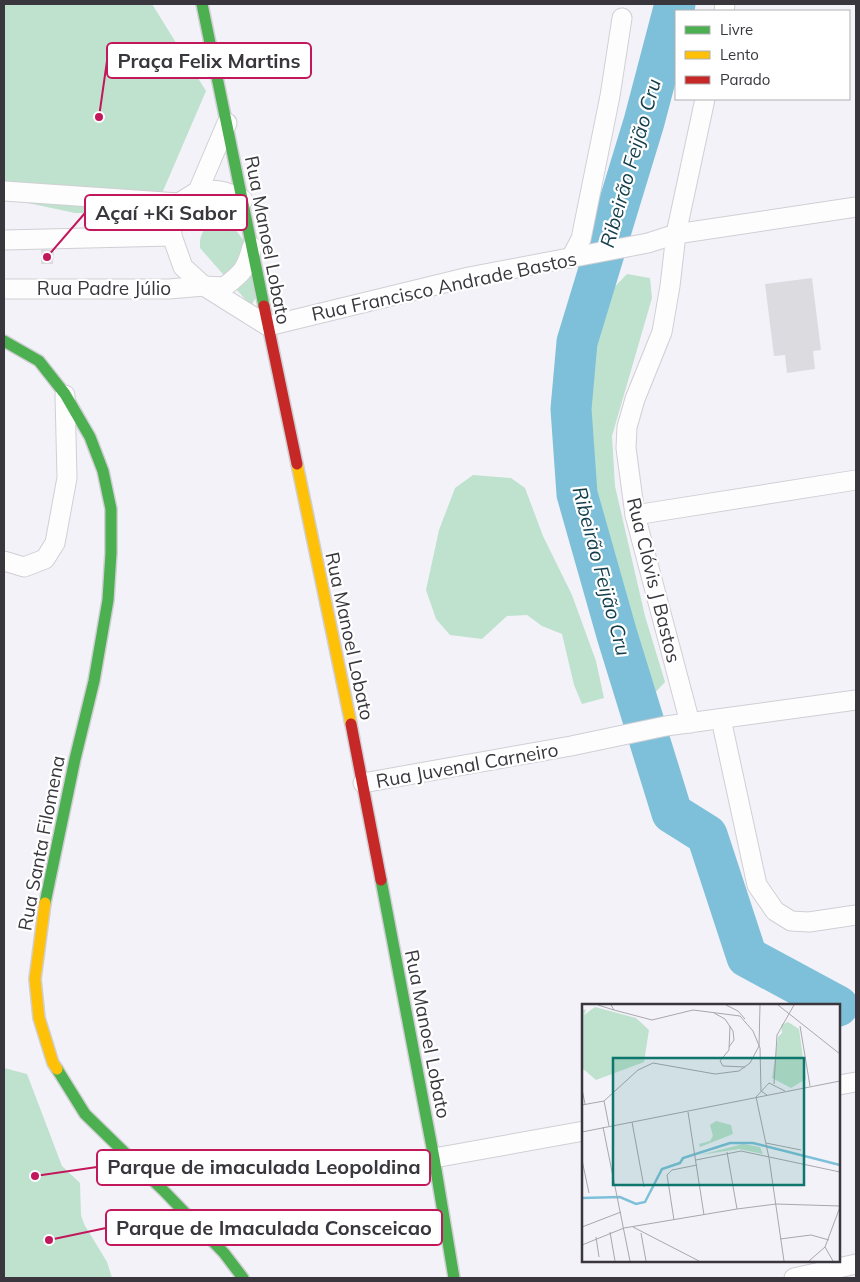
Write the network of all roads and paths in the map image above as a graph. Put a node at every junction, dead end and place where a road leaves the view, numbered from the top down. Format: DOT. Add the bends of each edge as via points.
graph roads {
  1 [pos="202,4"];
  2 [pos="622,18"];
  3 [pos="705,100"];
  4 [pos="227,123"];
  5 [pos="4,191"];
  6 [pos="198,191"];
  7 [pos="243,200"];
  8 [pos="178,203"];
  9 [pos="856,207"];
  10 [pos="676,234"];
  11 [pos="172,236"];
  12 [pos="4,240"];
  13 [pos="253,243"];
  14 [pos="579,257"];
  15 [pos="204,286"];
  16 [pos="4,289"];
  17 [pos="268,326"];
  18 [pos="4,341"];
  19 [pos="65,394"];
  20 [pos="856,480"];
  21 [pos="635,514"];
  22 [pos="4,561"];
  23 [pos="856,700"];
  24 [pos="721,719"];
  25 [pos="690,723"];
  26 [pos="363,783"];
  27 [pos="856,915"];
  28 [pos="856,1082"];
  29 [pos="840,1085"];
  30 [pos="582,1131"];
  31 [pos="434,1158"];
  32 [pos="856,1264"];
  33 [pos="243,1278"];
  34 [pos="454,1278"];
  35 [pos="794,1278"];
  1 -- 4 [label="street, Rua Manoel Lobato"];
  2 -- 14 [label="street"];
  3 -- 10 [label="street, Rua Clóvis J Bastos"];
  4 -- 6 [label="street"];
  4 -- 7 [label="street, Rua Manoel Lobato"];
  5 -- 8 [label="street"];
  6 -- 7 [label="street" via="225,191"];
  6 -- 8 [label="street"];
  7 -- 13 [label="street, Rua Manoel Lobato"];
  8 -- 11 [label="street" via="171,222"];
  9 -- 10 [label="street, Rua Francisco Andrade Bastos"];
  10 -- 14 [label="street, Rua Francisco Andrade Bastos"];
  10 -- 21 [label="street, Rua Clóvis J Bastos" via="662,332 627,427 626,448"];
  11 -- 12 [label="street"];
  11 -- 15 [label="street" via="183,267"];
  13 -- 15 [label="street" via="248,264 237,277 224,287"];
  13 -- 17 [label="street, Rua Manoel Lobato"];
  14 -- 17 [label="street, Rua Francisco Andrade Bastos" via="468,277"];
  15 -- 16 [label="street, Rua Padre Júlio"];
  15 -- 17 [label="street"];
  17 -- 26 [label="street, Rua Manoel Lobato"];
  18 -- 19 [label="street, Rua Santa Filomena" via="38,361"];
  19 -- 22 [label="street" via="67,478 55,542 45,559 24,567"];
  19 -- 33 [label="street, Rua Santa Filomena" via="90,437 103,472 111,509 111,553 108,600 94,682 42,918 36,979 38,1018 53,1063 85,1114 217,1246"];
  20 -- 21 [label="street"];
  21 -- 25 [label="street, Rua Clóvis J Bastos"];
  23 -- 24 [label="street"];
  24 -- 25 [label="street"];
  24 -- 27 [label="street" via="757,885 775,911 791,921 809,922"];
  25 -- 26 [label="street, Rua Juvenal Carneiro"];
  26 -- 31 [label="street, Rua Manoel Lobato"];
  28 -- 29 [label="street"];
  30 -- 31 [label="street"];
  31 -- 34 [label="street, Rua Manoel Lobato"];
  32 -- 35 [label="street"];
}
